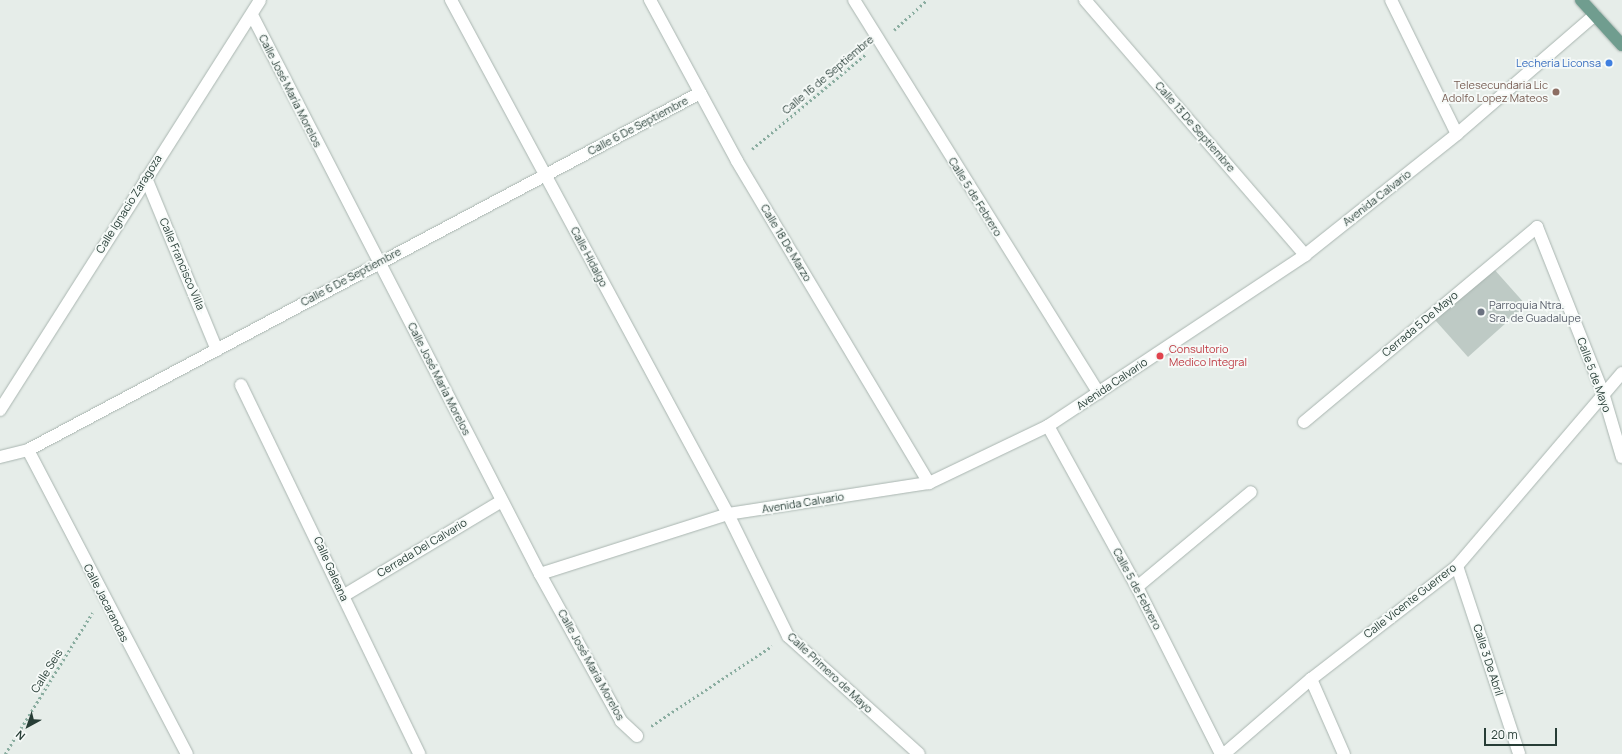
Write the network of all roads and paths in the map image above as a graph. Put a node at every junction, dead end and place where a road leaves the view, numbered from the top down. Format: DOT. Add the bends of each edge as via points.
graph roads {
  1 [pos="260,0"];
  2 [pos="451,0"];
  3 [pos="650,0"];
  4 [pos="854,0"];
  5 [pos="927,0"];
  6 [pos="1085,0"];
  7 [pos="1391,0"];
  8 [pos="1581,0"];
  9 [pos="252,15"];
  10 [pos="1595,15"];
  11 [pos="878,44"];
  12 [pos="1622,45"];
  13 [pos="700,93"];
  14 [pos="1457,134"];
  15 [pos="737,161"];
  16 [pos="545,176"];
  17 [pos="146,178"];
  18 [pos="1537,226"];
  19 [pos="1305,255"];
  20 [pos="378,262"];
  21 [pos="217,350"];
  22 [pos="1622,373"];
  23 [pos="241,385"];
  24 [pos="1099,393"];
  25 [pos="1603,393"];
  26 [pos="0,410"];
  27 [pos="1304,422"];
  28 [pos="1048,426"];
  29 [pos="28,450"];
  30 [pos="0,456"];
  31 [pos="1622,457"];
  32 [pos="929,483"];
  33 [pos="1251,492"];
  34 [pos="502,501"];
  35 [pos="728,514"];
  36 [pos="1457,566"];
  37 [pos="540,574"];
  38 [pos="1137,587"];
  39 [pos="343,596"];
  40 [pos="102,597"];
  41 [pos="788,636"];
  42 [pos="1311,678"];
  43 [pos="637,736"];
  44 [pos="5,754"];
  45 [pos="186,754"];
  46 [pos="419,754"];
  47 [pos="919,754"];
  48 [pos="1221,754"];
  49 [pos="1224,754"];
  50 [pos="1344,754"];
  51 [pos="1519,754"];
  1 -- 9 [label="street, Calle Ignacio Zaragoza"];
  2 -- 16 [label="street, Calle Hidalgo"];
  3 -- 13 [label="street, Calle 18 De Marzo"];
  4 -- 11 [label="street, Calle 5 de Febrero"];
  5 -- 11 [label="path, Calle 16 de Septiembre"];
  6 -- 19 [label="street, Calle 13 De Septiembre"];
  7 -- 14 [label="street"];
  8 -- 10 [label="main road"];
  9 -- 17 [label="street, Calle Ignacio Zaragoza"];
  9 -- 20 [label="street, Calle José María Morelos"];
  10 -- 12 [label="main road"];
  10 -- 14 [label="street, Avenida Calvario"];
  11 -- 15 [label="path, Calle 16 de Septiembre"];
  11 -- 24 [label="street, Calle 5 de Febrero"];
  13 -- 15 [label="street, Calle 18 De Marzo"];
  13 -- 16 [label="street, Calle 6 De Septiembre"];
  14 -- 19 [label="street, Avenida Calvario"];
  15 -- 32 [label="street, Calle 18 De Marzo"];
  16 -- 20 [label="street, Calle 6 De Septiembre"];
  16 -- 35 [label="street, Calle Hidalgo"];
  17 -- 21 [label="street, Calle Francisco Villa"];
  17 -- 26 [label="street, Calle Ignacio Zaragoza"];
  18 -- 25 [label="street, Calle 5 de Mayo"];
  18 -- 27 [label="street, Cerrada 5 De Mayo"];
  19 -- 24 [label="street, Avenida Calvario"];
  20 -- 21 [label="street, Calle 6 De Septiembre"];
  20 -- 34 [label="street, Calle José María Morelos"];
  21 -- 29 [label="street, Calle 6 De Septiembre"];
  22 -- 25 [label="street, Calle Vicente Guerrero"];
  23 -- 39 [label="street, Calle Galeana" via="310,522"];
  24 -- 28 [label="street, Avenida Calvario"];
  25 -- 31 [label="street, Calle 5 de Mayo"];
  25 -- 36 [label="street, Calle Vicente Guerrero"];
  28 -- 32 [label="street, Avenida Calvario"];
  28 -- 38 [label="street, Calle 5 de Febrero"];
  29 -- 30 [label="street, Calle 6 De Septiembre"];
  29 -- 40 [label="street, Calle Jacarandas"];
  32 -- 35 [label="street, Avenida Calvario"];
  33 -- 38 [label="street"];
  34 -- 37 [label="street, Calle José María Morelos"];
  34 -- 39 [label="street, Cerrada Del Calvario"];
  35 -- 37 [label="street, Avenida Calvario"];
  35 -- 41 [label="street, Calle Primero de Mayo"];
  36 -- 42 [label="street, Calle Vicente Guerrero"];
  36 -- 51 [label="street, Calle 3 De Abril"];
  37 -- 43 [label="street, Calle José María Morelos" via="621,720"];
  38 -- 48 [label="street, Calle 5 de Febrero"];
  39 -- 46 [label="street, Calle Galeana"];
  40 -- 44 [label="path, Calle Seis"];
  40 -- 45 [label="street, Calle Jacarandas"];
  41 -- 43 [label="path"];
  41 -- 47 [label="street, Calle Primero de Mayo"];
  42 -- 49 [label="street, Calle Vicente Guerrero"];
  42 -- 50 [label="street"];
}
